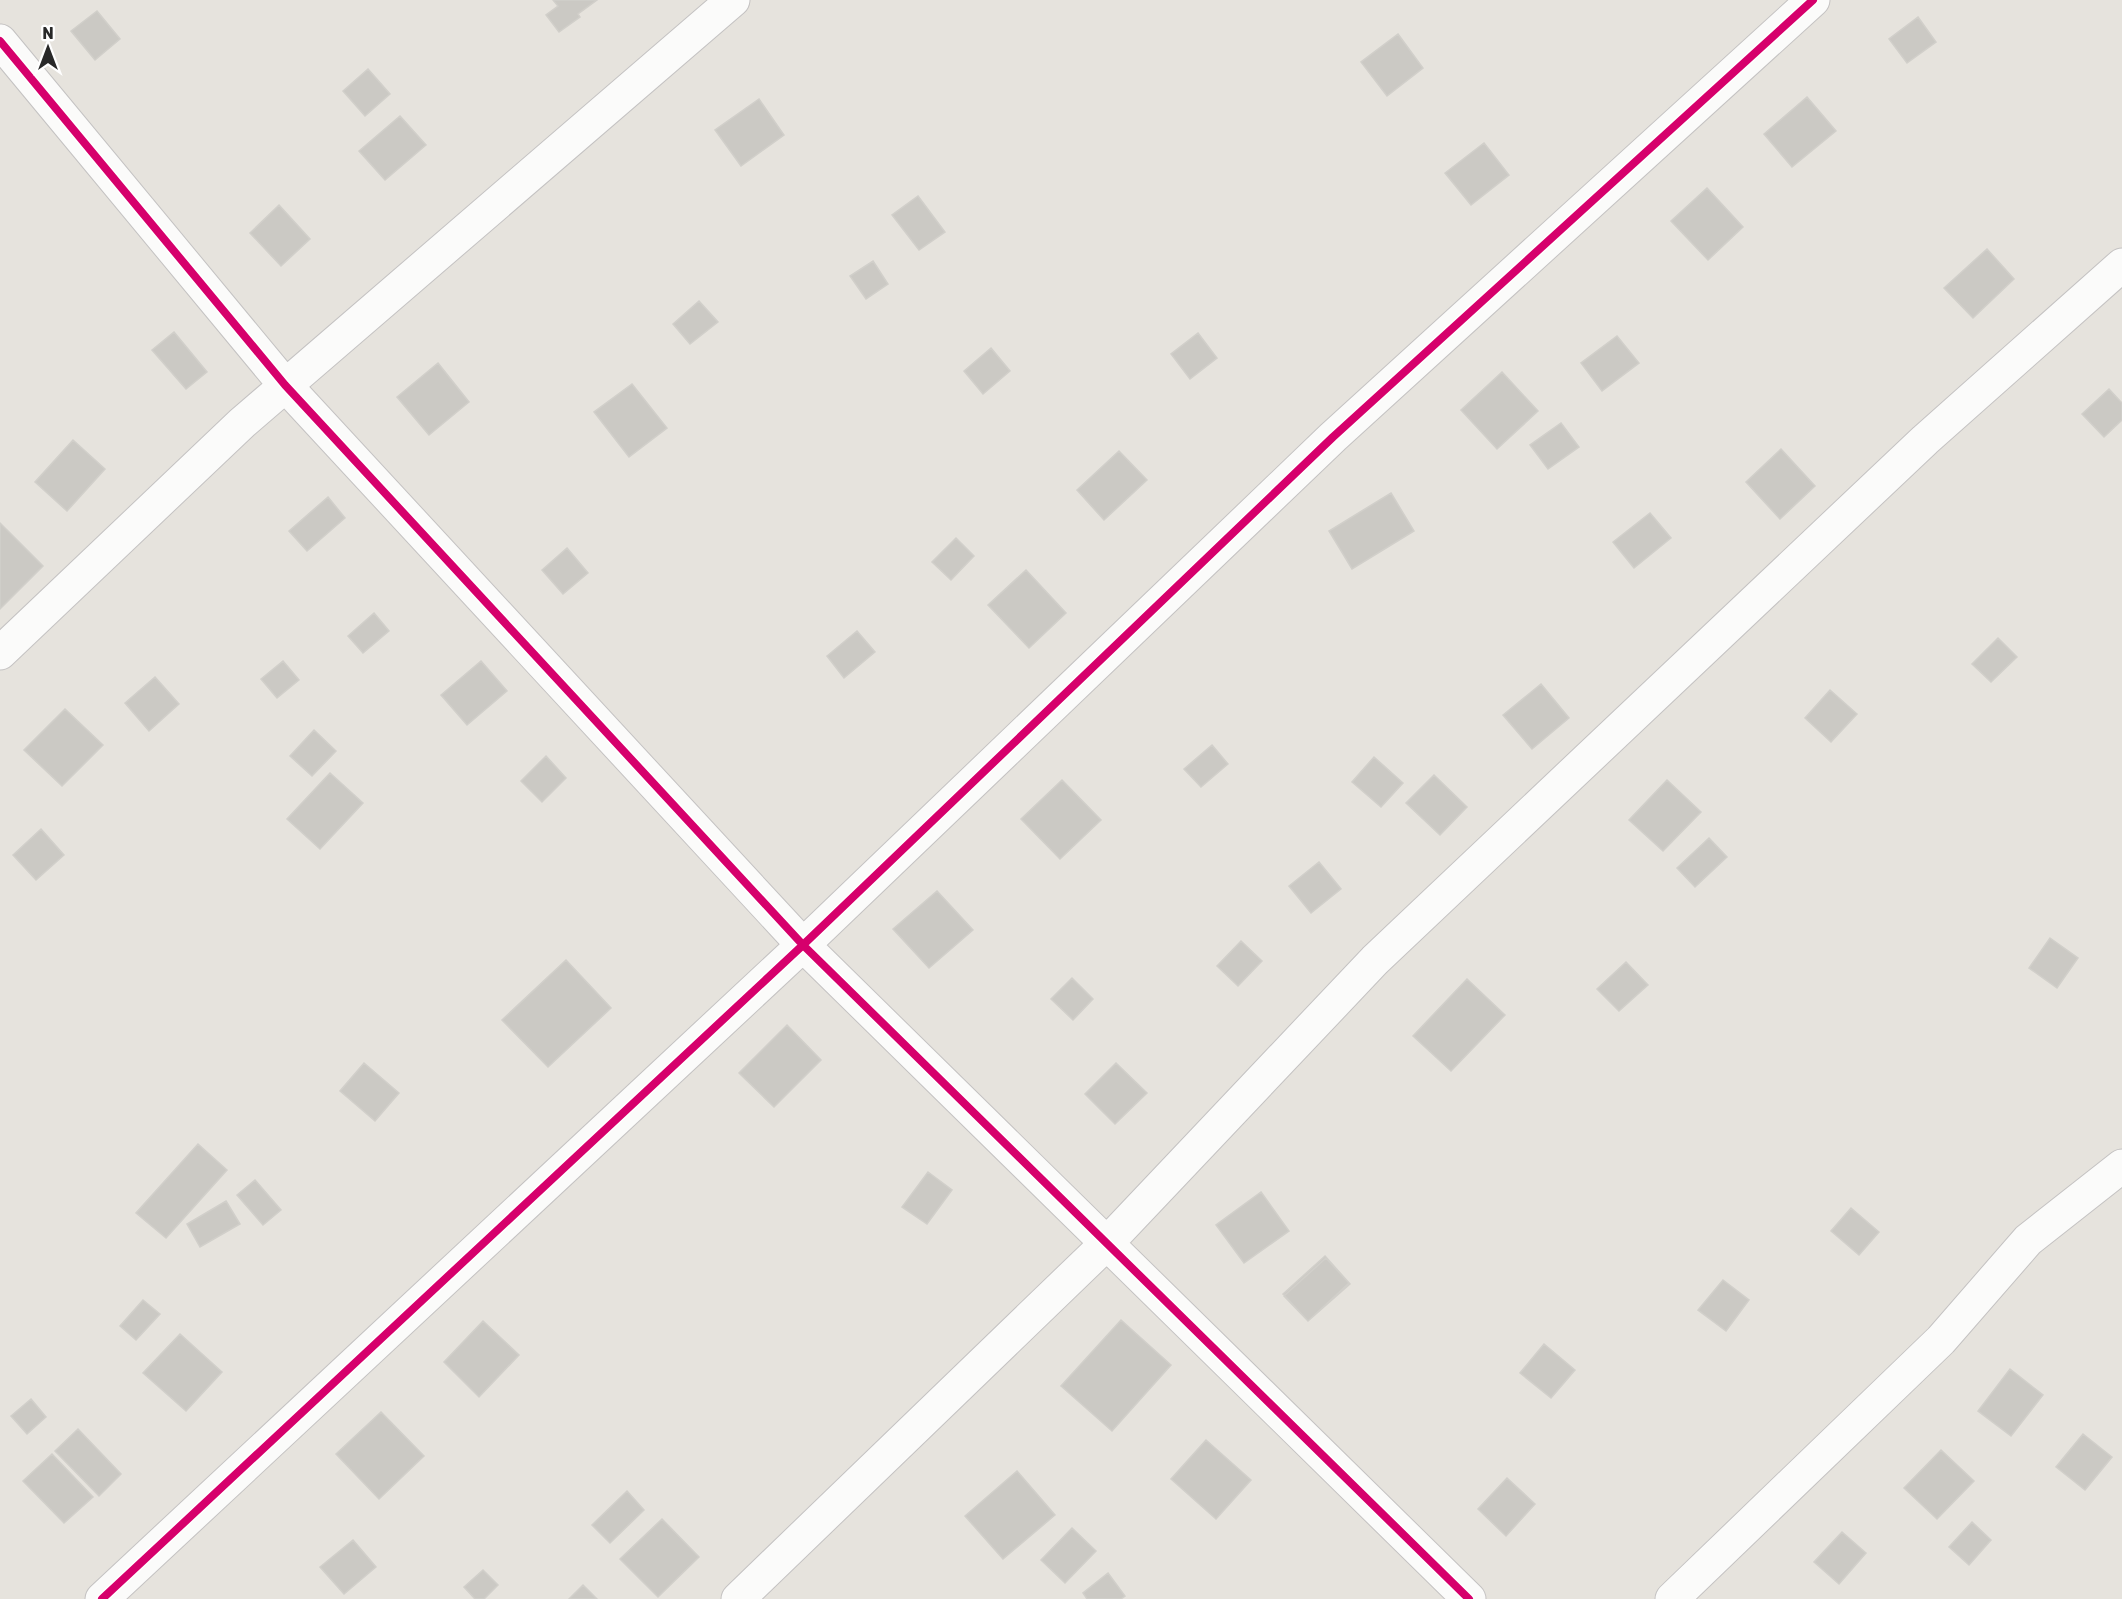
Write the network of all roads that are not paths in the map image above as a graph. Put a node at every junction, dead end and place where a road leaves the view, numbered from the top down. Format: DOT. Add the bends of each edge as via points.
graph roads {
  1 [pos="733,0"];
  2 [pos="1813,0"];
  3 [pos="0,41"];
  4 [pos="2122,265"];
  5 [pos="285,385"];
  6 [pos="0,653"];
  7 [pos="803,945"];
  8 [pos="2122,1166"];
  9 [pos="1107,1242"];
  10 [pos="102,1599"];
  11 [pos="738,1599"];
  12 [pos="1469,1599"];
  13 [pos="1672,1599"];
  1 -- 5 [label="street"];
  2 -- 7 [label="street" via="1333,437"];
  3 -- 5 [label="street"];
  4 -- 9 [label="street" via="1925,440 1375,960"];
  5 -- 6 [label="street"];
  5 -- 7 [label="street"];
  7 -- 9 [label="street"];
  7 -- 10 [label="street"];
  8 -- 13 [label="street" via="2028,1240 1941,1340"];
  9 -- 11 [label="street"];
  9 -- 12 [label="street"];
}
